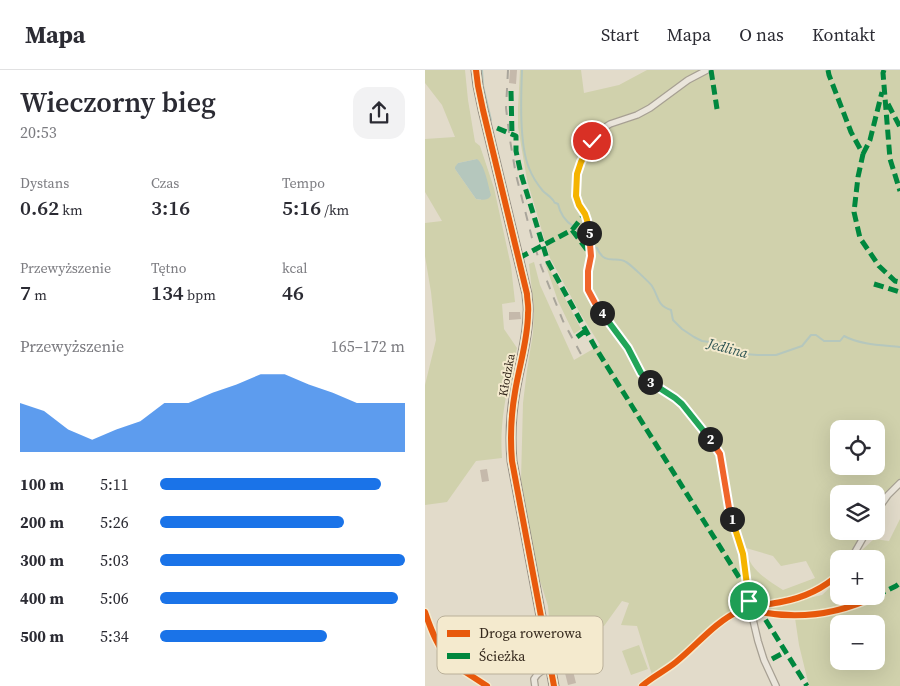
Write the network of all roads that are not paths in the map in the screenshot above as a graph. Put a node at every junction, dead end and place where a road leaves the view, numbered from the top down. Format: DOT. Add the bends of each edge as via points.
graph roads {
  1 [pos="476,70"];
  2 [pos="707,70"];
  3 [pos="900,483"];
  4 [pos="885,499"];
  5 [pos="830,582"];
  6 [pos="750,607"];
  7 [pos="541,616"];
  8 [pos="537,674"];
  9 [pos="535,686"];
  10 [pos="642,686"];
  11 [pos="776,686"];
  1 -- 7 [label="main road, Kłodzka" via="527,294 529,311 515,391 510,444"];
  2 -- 6 [label="street" via="650,108 599,131 581,162 576,196 585,214 590,236 588,290 595,303 628,348 641,373 682,404 720,454 729,508 743,554"];
  3 -- 4 [label="street"];
  5 -- 6 [label="street" via="797,598"];
  6 -- 10 [label="street" via="728,617"];
  6 -- 11 [label="street" via="764,660"];
  8 -- 9 [label="street"];
}
